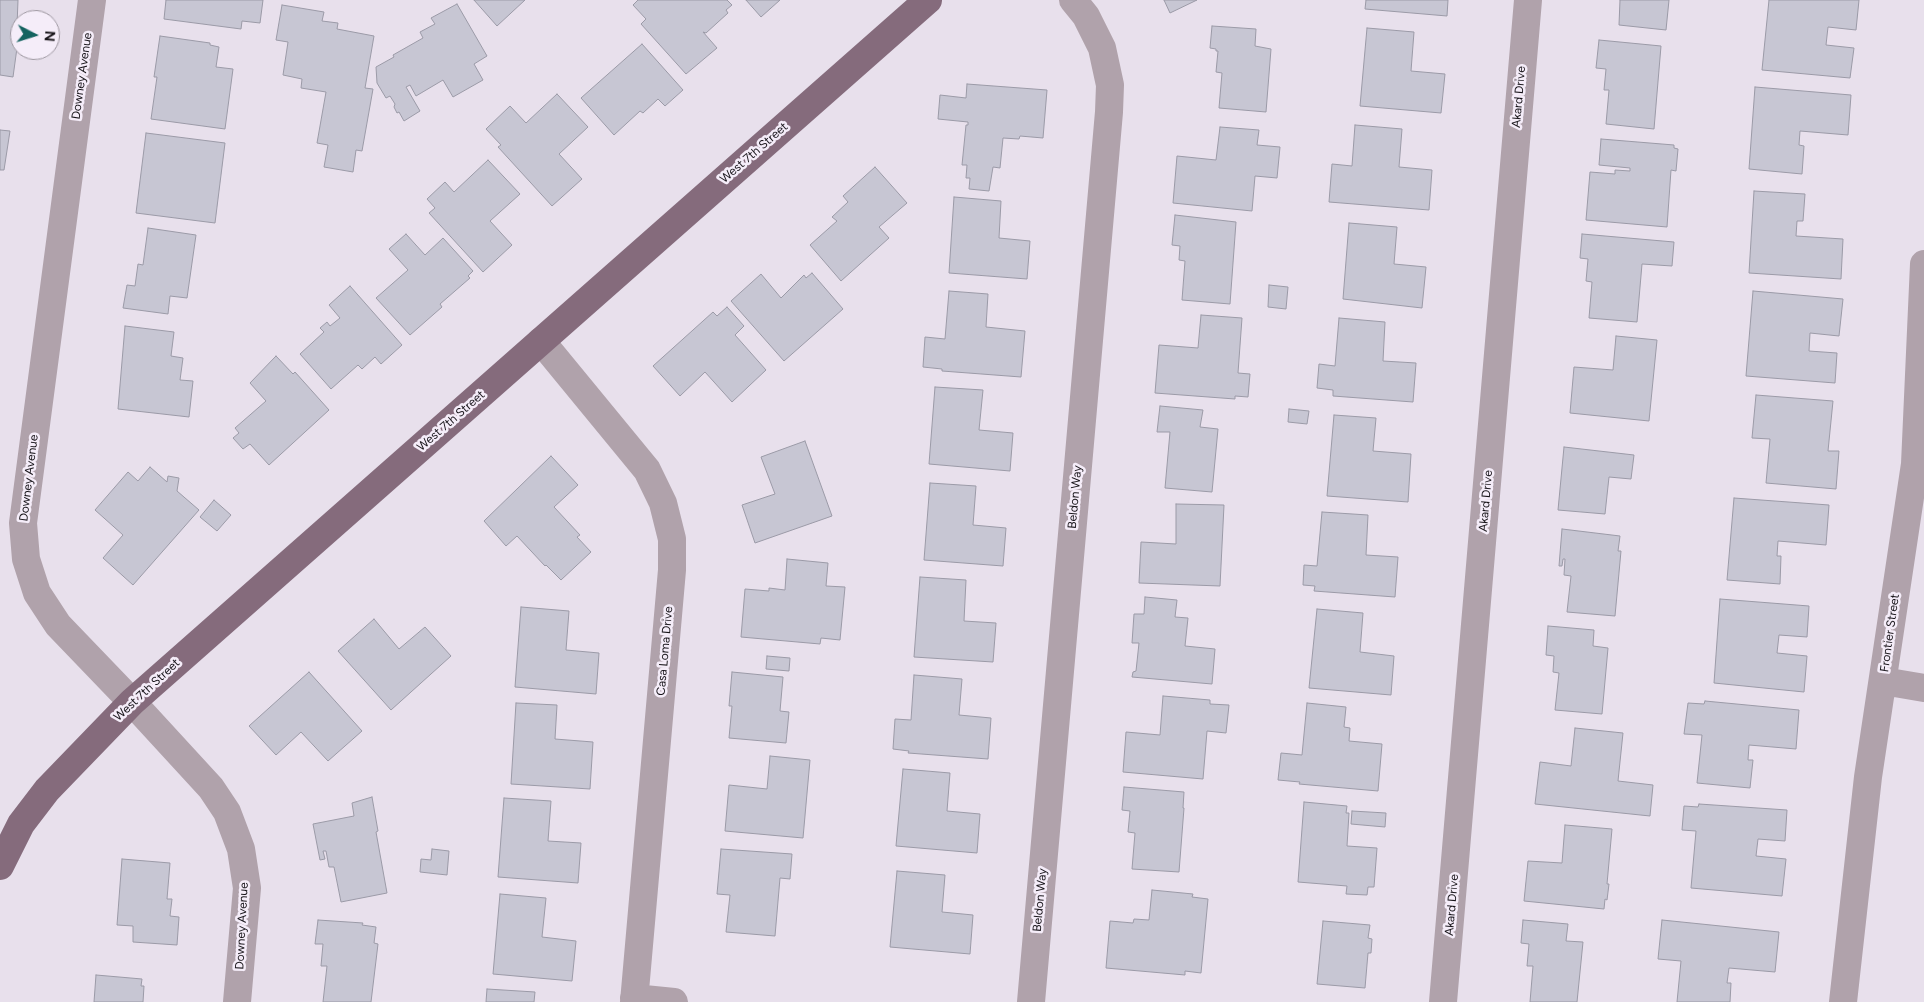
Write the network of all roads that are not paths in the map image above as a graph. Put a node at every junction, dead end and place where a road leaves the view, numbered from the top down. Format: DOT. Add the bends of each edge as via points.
graph roads {
  1 [pos="92,0"];
  2 [pos="928,0"];
  3 [pos="1073,0"];
  4 [pos="1528,0"];
  5 [pos="1924,264"];
  6 [pos="541,341"];
  7 [pos="1882,681"];
  8 [pos="1924,688"];
  9 [pos="132,702"];
  10 [pos="0,866"];
  11 [pos="634,1000"];
  12 [pos="237,1002"];
  13 [pos="674,1002"];
  14 [pos="1031,1002"];
  15 [pos="1443,1002"];
  16 [pos="1843,1002"];
  1 -- 9 [label="street, Downey Avenue" via="23,522 26,559 37,593 58,625"];
  2 -- 6 [label="main road, West 7th Street"];
  3 -- 14 [label="street, Beldon Way" via="1086,16 1102,48 1110,85 1109,112"];
  4 -- 15 [label="street, Akard Drive"];
  5 -- 7 [label="street, Frontier Street" via="1915,464"];
  6 -- 9 [label="main road, West 7th Street"];
  6 -- 11 [label="street, Casa Loma Drive" via="647,470 663,503 672,539"];
  7 -- 8 [label="street"];
  7 -- 16 [label="street, Frontier Street"];
  9 -- 10 [label="main road, West 7th Street" via="47,790 21,824"];
  9 -- 12 [label="street, Downey Avenue" via="211,788 227,812 241,849 247,888"];
  11 -- 13 [label="street"];
}
